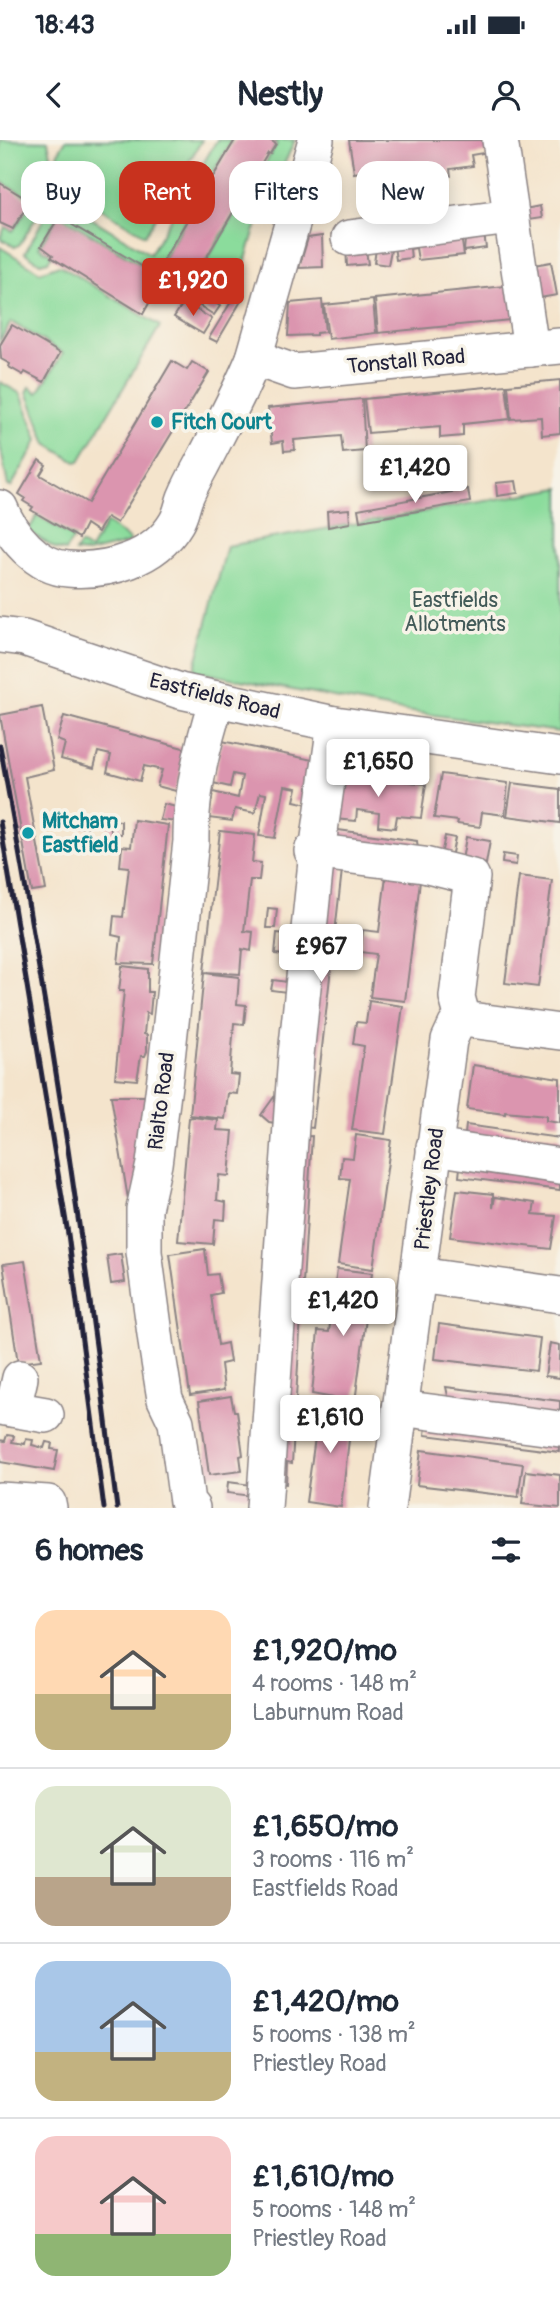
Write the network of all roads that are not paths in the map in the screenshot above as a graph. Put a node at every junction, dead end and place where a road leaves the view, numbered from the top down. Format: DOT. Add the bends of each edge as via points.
graph roads {
  1 [pos="317,140"];
  2 [pos="500,140"];
  3 [pos="511,217"];
  4 [pos="349,238"];
  5 [pos="545,348"];
  6 [pos="254,358"];
  7 [pos="0,508"];
  8 [pos="0,635"];
  9 [pos="217,699"];
  10 [pos="335,724"];
  11 [pos="560,756"];
  12 [pos="314,852"];
  13 [pos="463,1019"];
  14 [pos="560,1032"];
  15 [pos="434,1147"];
  16 [pos="560,1166"];
  17 [pos="418,1275"];
  18 [pos="560,1294"];
  19 [pos="400,1408"];
  20 [pos="560,1429"];
  21 [pos="0,1500"];
  22 [pos="190,1505"];
  23 [pos="49,1508"];
  24 [pos="264,1508"];
  25 [pos="387,1508"];
  1 -- 6 [label="street"];
  2 -- 3 [label="street"];
  3 -- 4 [label="street"];
  3 -- 5 [label="street"];
  5 -- 6 [label="street, Tonstall Road" via="294,372"];
  6 -- 7 [label="street" via="175,526 137,557 81,570 49,565 13,534"];
  8 -- 9 [label="street, Eastfields Road" via="24,638 180,691"];
  9 -- 10 [label="street, Eastfields Road"];
  9 -- 22 [label="street, Rialto Road" via="190,818 165,1077 144,1209 144,1252 157,1349"];
  10 -- 11 [label="street, Eastfields Road"];
  10 -- 12 [label="street"];
  12 -- 13 [label="street" via="425,865 472,877 457,998"];
  12 -- 24 [label="street"];
  13 -- 14 [label="street"];
  13 -- 15 [label="street, Priestley Road" via="449,1040"];
  15 -- 16 [label="street"];
  15 -- 17 [label="street, Priestley Road"];
  17 -- 18 [label="street"];
  17 -- 19 [label="street, Priestley Road"];
  19 -- 20 [label="street"];
  19 -- 25 [label="street, Priestley Road"];
  21 -- 23 [label="street" via="48,1503"];
}
